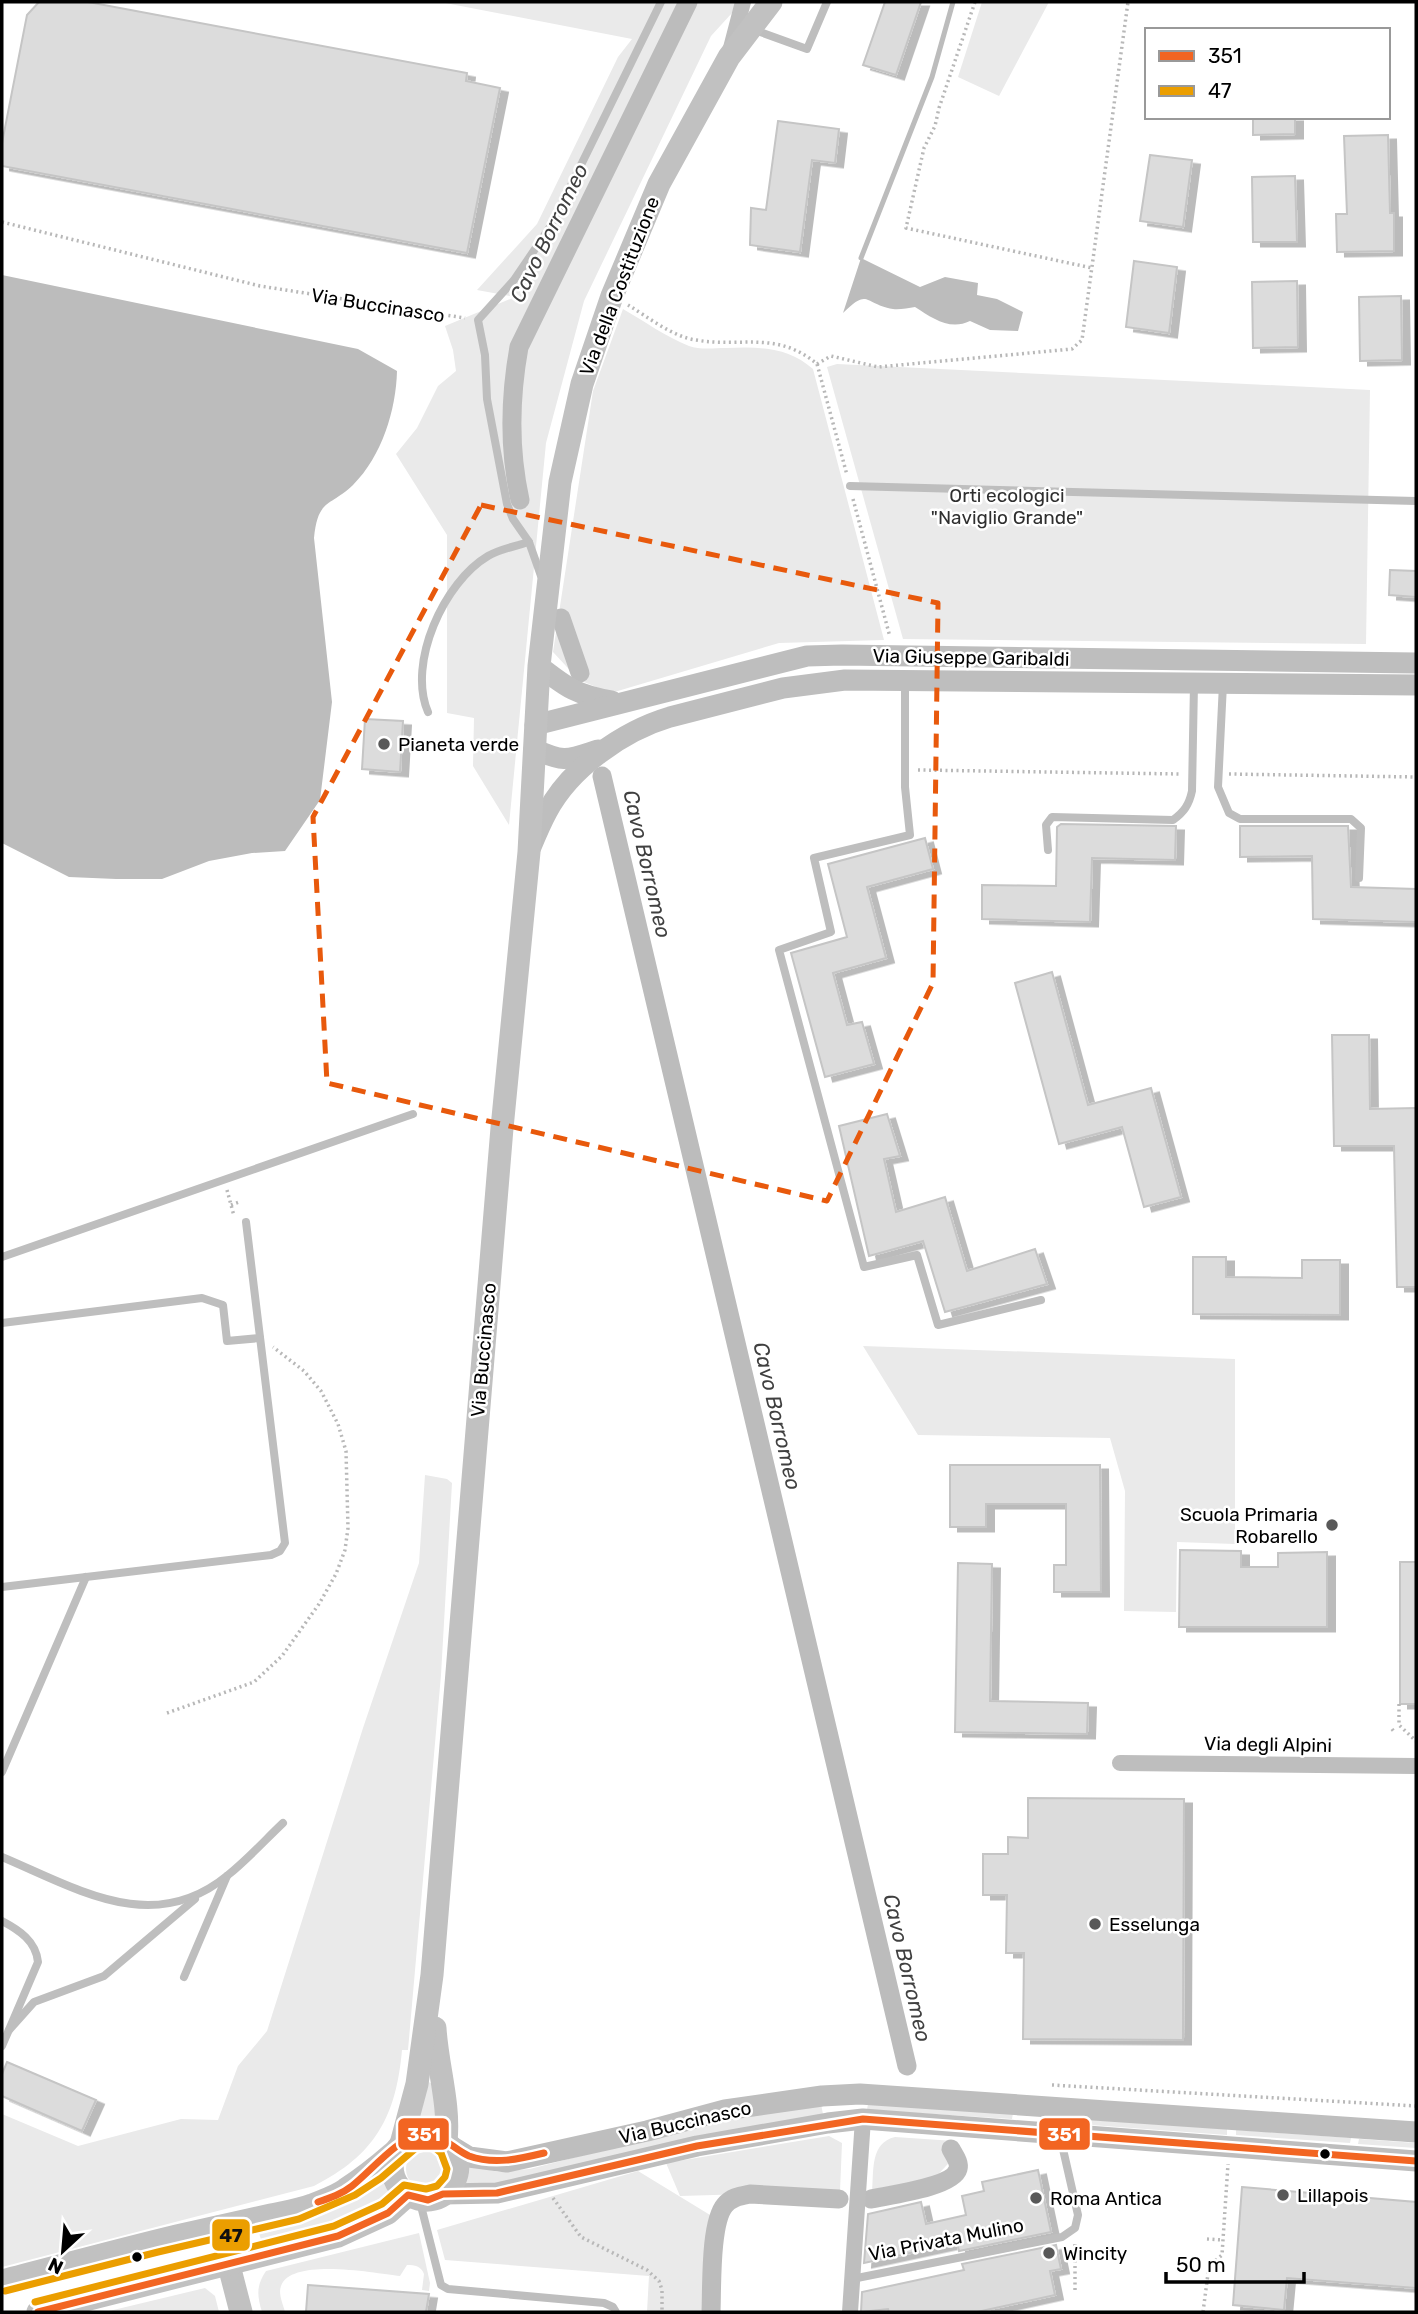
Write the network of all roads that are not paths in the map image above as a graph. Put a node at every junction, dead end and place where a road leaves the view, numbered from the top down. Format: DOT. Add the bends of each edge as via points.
graph roads {
  1 [pos="661,2"];
  2 [pos="743,2"];
  3 [pos="771,2"];
  4 [pos="827,2"];
  5 [pos="749,28"];
  6 [pos="729,57"];
  7 [pos="849,486"];
  8 [pos="1416,501"];
  9 [pos="529,542"];
  10 [pos="547,593"];
  11 [pos="1416,663"];
  12 [pos="539,666"];
  13 [pos="905,681"];
  14 [pos="1194,684"];
  15 [pos="1223,684"];
  16 [pos="1416,685"];
  17 [pos="621,703"];
  18 [pos="428,712"];
  19 [pos="535,725"];
  20 [pos="608,747"];
  21 [pos="534,749"];
  22 [pos="1048,850"];
  23 [pos="529,852"];
  24 [pos="1359,878"];
  25 [pos="413,1114"];
  26 [pos="247,1222"];
  27 [pos="2,1257"];
  28 [pos="1041,1300"];
  29 [pos="2,1323"];
  30 [pos="260,1338"];
  31 [pos="86,1577"];
  32 [pos="2,1587"];
  33 [pos="5,1755"];
  34 [pos="1120,1763"];
  35 [pos="1416,1766"];
  36 [pos="2,1772"];
  37 [pos="283,1823"];
  38 [pos="2,1857"];
  39 [pos="227,1876"];
  40 [pos="205,1890"];
  41 [pos="2,1921"];
  42 [pos="432,1975"];
  43 [pos="184,1977"];
  44 [pos="9,2030"];
  45 [pos="2,2046"];
  46 [pos="863,2119"];
  47 [pos="1416,2132"];
  48 [pos="1060,2134"];
  49 [pos="448,2144"];
  50 [pos="399,2147"];
  51 [pos="1416,2161"];
  52 [pos="443,2194"];
  53 [pos="414,2197"];
  54 [pos="219,2227"];
  55 [pos="228,2263"];
  56 [pos="852,2279"];
  57 [pos="2,2281"];
  58 [pos="38,2312"];
  59 [pos="241,2312"];
  60 [pos="616,2312"];
  61 [pos="850,2312"];
  1 -- 9 [label="lane" via="552,224 514,280 478,320 507,503"];
  2 -- 6 [label="street"];
  3 -- 5 [label="main road, Via della Costituzione"];
  4 -- 5 [label="lane" via="807,48 785,47"];
  5 -- 6 [label="main road, Via della Costituzione"];
  6 -- 10 [label="main road, Via della Costituzione" via="659,184 612,296 582,384 561,482"];
  7 -- 8 [label="lane"];
  9 -- 10 [label="lane"];
  9 -- 18 [label="lane" via="489,556 468,573 436,620 422,662 421,687"];
  10 -- 12 [label="main road, Via della Costituzione"];
  11 -- 17 [label="street, Via Giuseppe Garibaldi" via="807,656"];
  12 -- 17 [label="street" via="579,694"];
  12 -- 19 [label="main road, Via della Costituzione"];
  13 -- 14 [label="street, Via Giuseppe Garibaldi"];
  13 -- 20 [label="street, Via Giuseppe Garibaldi" via="845,680 783,688 649,724"];
  13 -- 28 [label="lane" via="910,835 814,858 831,932 779,950 864,1267 918,1255 938,1325"];
  14 -- 15 [label="street, Via Giuseppe Garibaldi"];
  14 -- 22 [label="lane" via="1192,791 1183,812 1173,820 1052,817 1046,825"];
  15 -- 16 [label="street, Via Giuseppe Garibaldi"];
  15 -- 24 [label="lane" via="1218,787 1229,813 1240,819 1351,819 1361,828"];
  17 -- 19 [label="street, Via Giuseppe Garibaldi"];
  19 -- 21 [label="main road, Via Buccinasco"];
  20 -- 21 [label="street" via="569,760"];
  20 -- 23 [label="street" via="567,783 547,810"];
  21 -- 23 [label="main road, Via Buccinasco"];
  23 -- 42 [label="main road, Via Buccinasco"];
  25 -- 27 [label="lane"];
  26 -- 30 [label="lane"];
  29 -- 30 [label="lane" via="202,1298 223,1305 227,1341"];
  30 -- 31 [label="lane" via="283,1549 271,1555"];
  31 -- 32 [label="lane"];
  31 -- 33 [label="lane"];
  33 -- 36 [label="lane"];
  34 -- 35 [label="street, Via degli Alpini"];
  37 -- 39 [label="lane"];
  38 -- 40 [label="lane" via="93,1895 138,1905 161,1906"];
  39 -- 40 [label="lane"];
  39 -- 43 [label="lane"];
  40 -- 44 [label="lane" via="104,1976 34,2002"];
  41 -- 44 [label="lane" via="31,1941 38,1954"];
  42 -- 49 [label="main road, Via Buccinasco"];
  42 -- 50 [label="main road, Via Buccinasco" via="417,2084"];
  44 -- 45 [label="lane"];
  46 -- 48 [label="street, Via Buccinasco"];
  46 -- 52 [label="street, Via Buccinasco" via="697,2146 497,2193"];
  46 -- 56 [label="street, Via Privata Mulino"];
  47 -- 49 [label="street, Via Buccinasco" via="860,2095 725,2110 507,2162 470,2157"];
  48 -- 51 [label="street, Via Buccinasco"];
  48 -- 56 [label="lane, Via Privata Mulino" via="1078,2215 1075,2228 1062,2237"];
  49 -- 50 [label="main road, Via Buccinasco" via="423,2134"];
  49 -- 52 [label="main road, Via Buccinasco" via="457,2158 458,2171"];
  50 -- 53 [label="main road, Via Buccinasco" via="392,2172 399,2187"];
  50 -- 54 [label="main road, Via Buccinasco" via="343,2192 309,2206"];
  52 -- 53 [label="main road, Via Buccinasco" via="432,2199"];
  53 -- 55 [label="main road, Via Buccinasco" via="338,2236"];
  53 -- 60 [label="lane" via="441,2286 604,2303"];
  54 -- 55 [label="main road"];
  54 -- 57 [label="main road, Via Buccinasco"];
  55 -- 58 [label="main road, Via Buccinasco"];
  55 -- 59 [label="main road"];
  56 -- 61 [label="street, Via Privata Mulino"];
}
